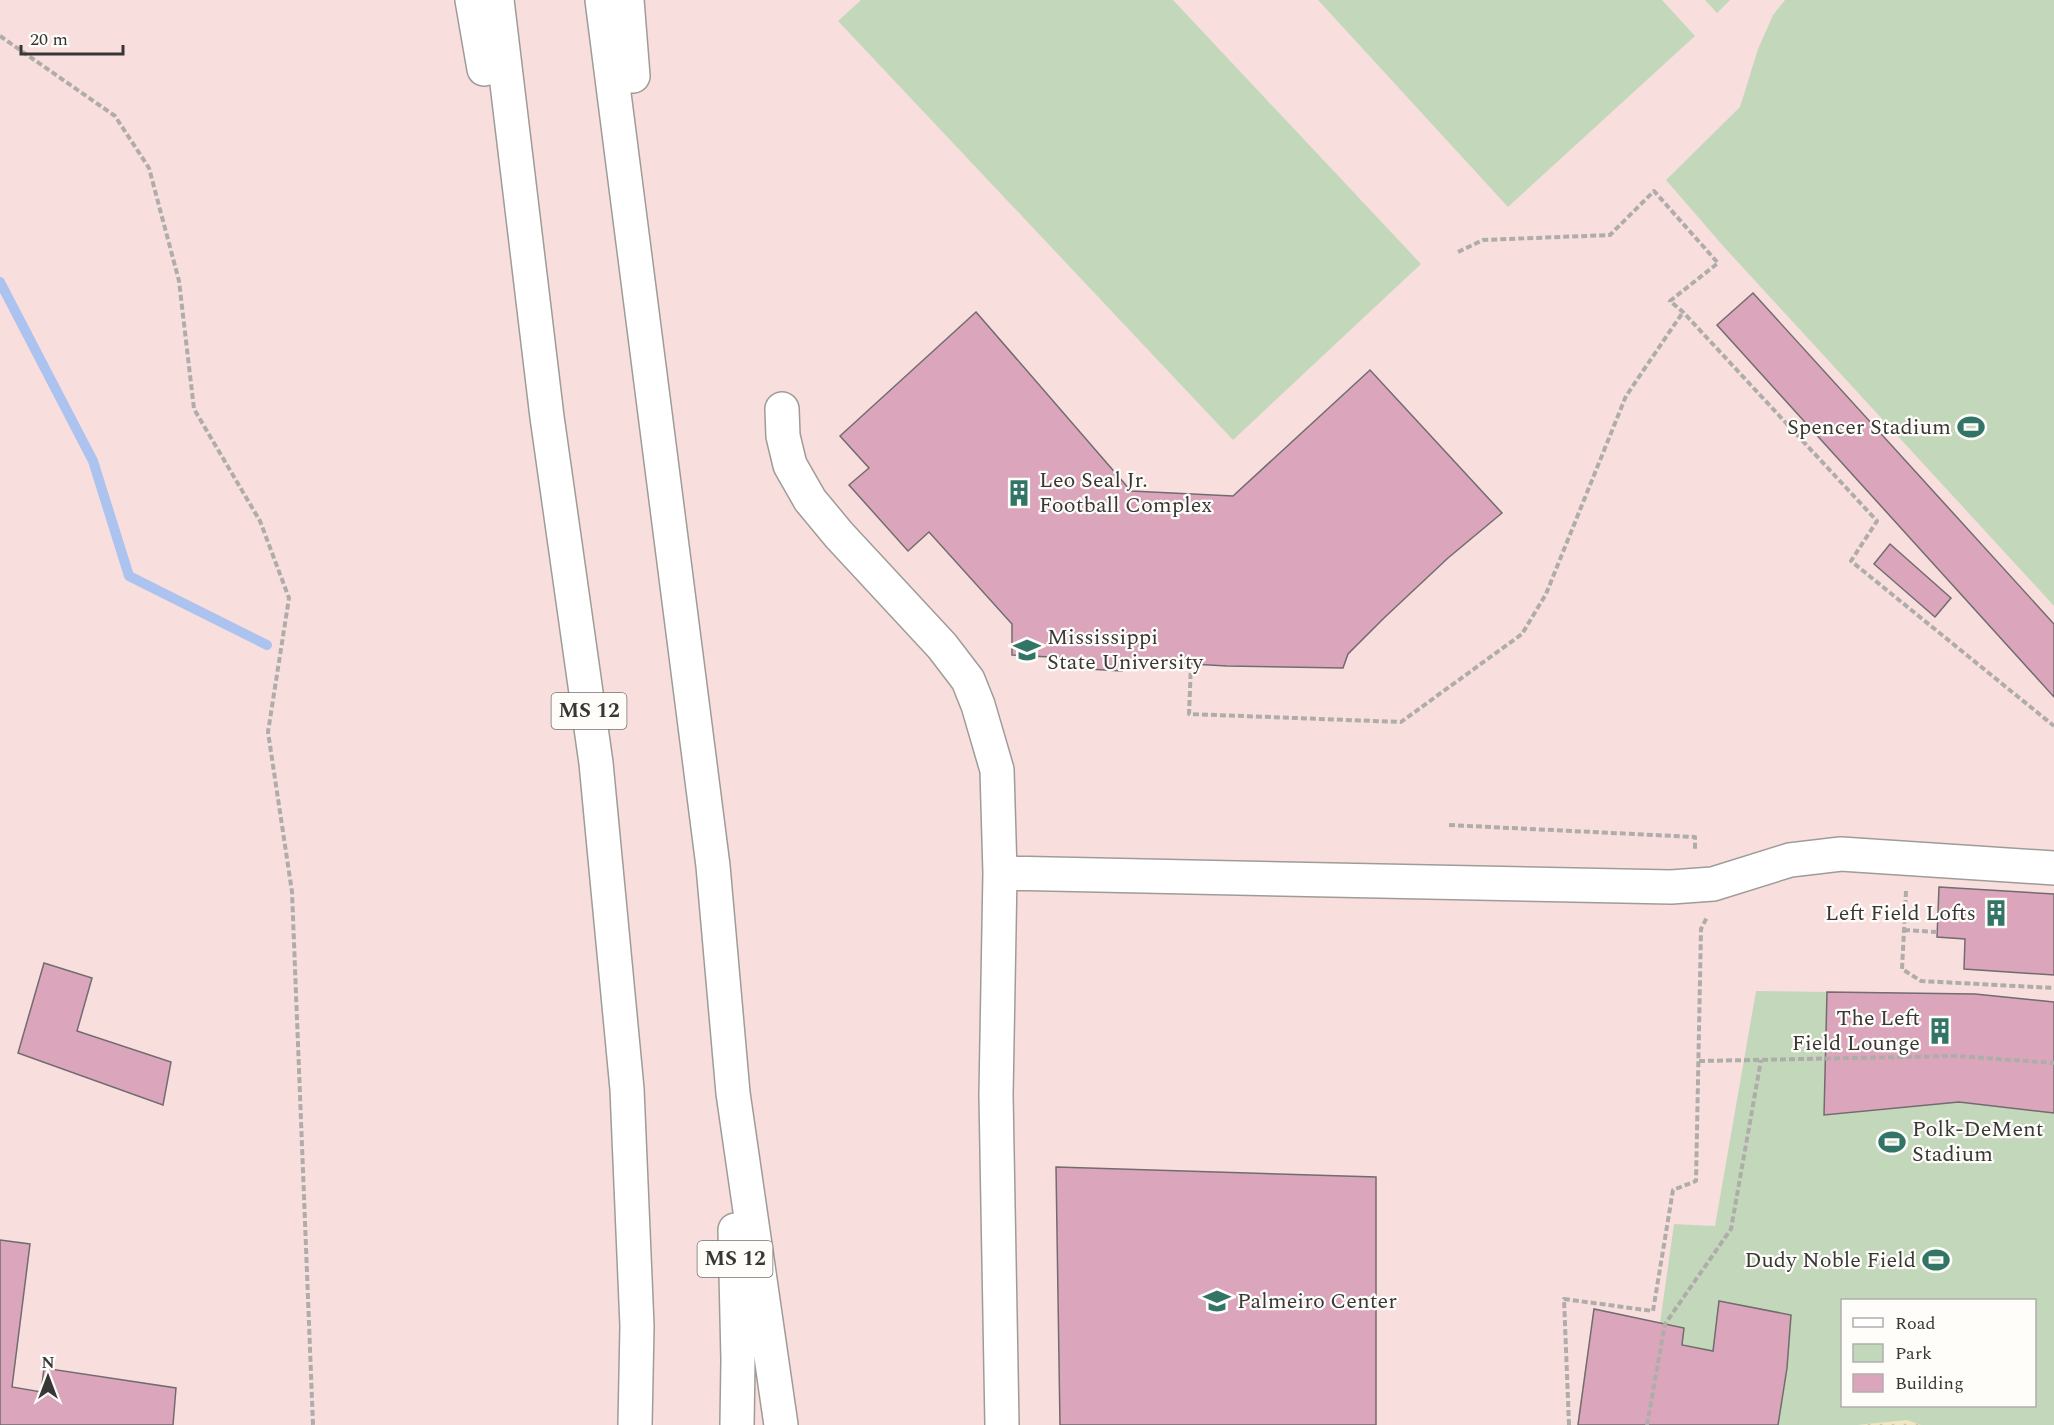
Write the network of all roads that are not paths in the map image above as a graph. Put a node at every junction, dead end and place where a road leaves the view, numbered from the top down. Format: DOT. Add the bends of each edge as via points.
graph roads {
  1 [pos="472,0"];
  2 [pos="497,0"];
  3 [pos="602,0"];
  4 [pos="627,0"];
  5 [pos="628,198"];
  6 [pos="782,409"];
  7 [pos="547,417"];
  8 [pos="2054,868"];
  9 [pos="1000,873"];
  10 [pos="733,1093"];
  11 [pos="634,1425"];
  12 [pos="737,1425"];
  13 [pos="781,1425"];
  14 [pos="1002,1425"];
  1 -- 7 [label="main road"];
  2 -- 7 [label="main road, MS 12"];
  3 -- 5 [label="main road, MS 12"];
  4 -- 5 [label="main road" via="634,80"];
  5 -- 10 [label="main road, MS 12" via="713,866"];
  6 -- 9 [label="main road" via="790,465 810,500 968,680 997,770"];
  7 -- 11 [label="main road, MS 12" via="596,763 627,1089 637,1326"];
  8 -- 9 [label="main road" via="1841,854 1790,860 1713,884 1671,887"];
  9 -- 14 [label="main road" via="996,1095"];
  10 -- 12 [label="main road, MS 12"];
  10 -- 13 [label="main road"];
}
